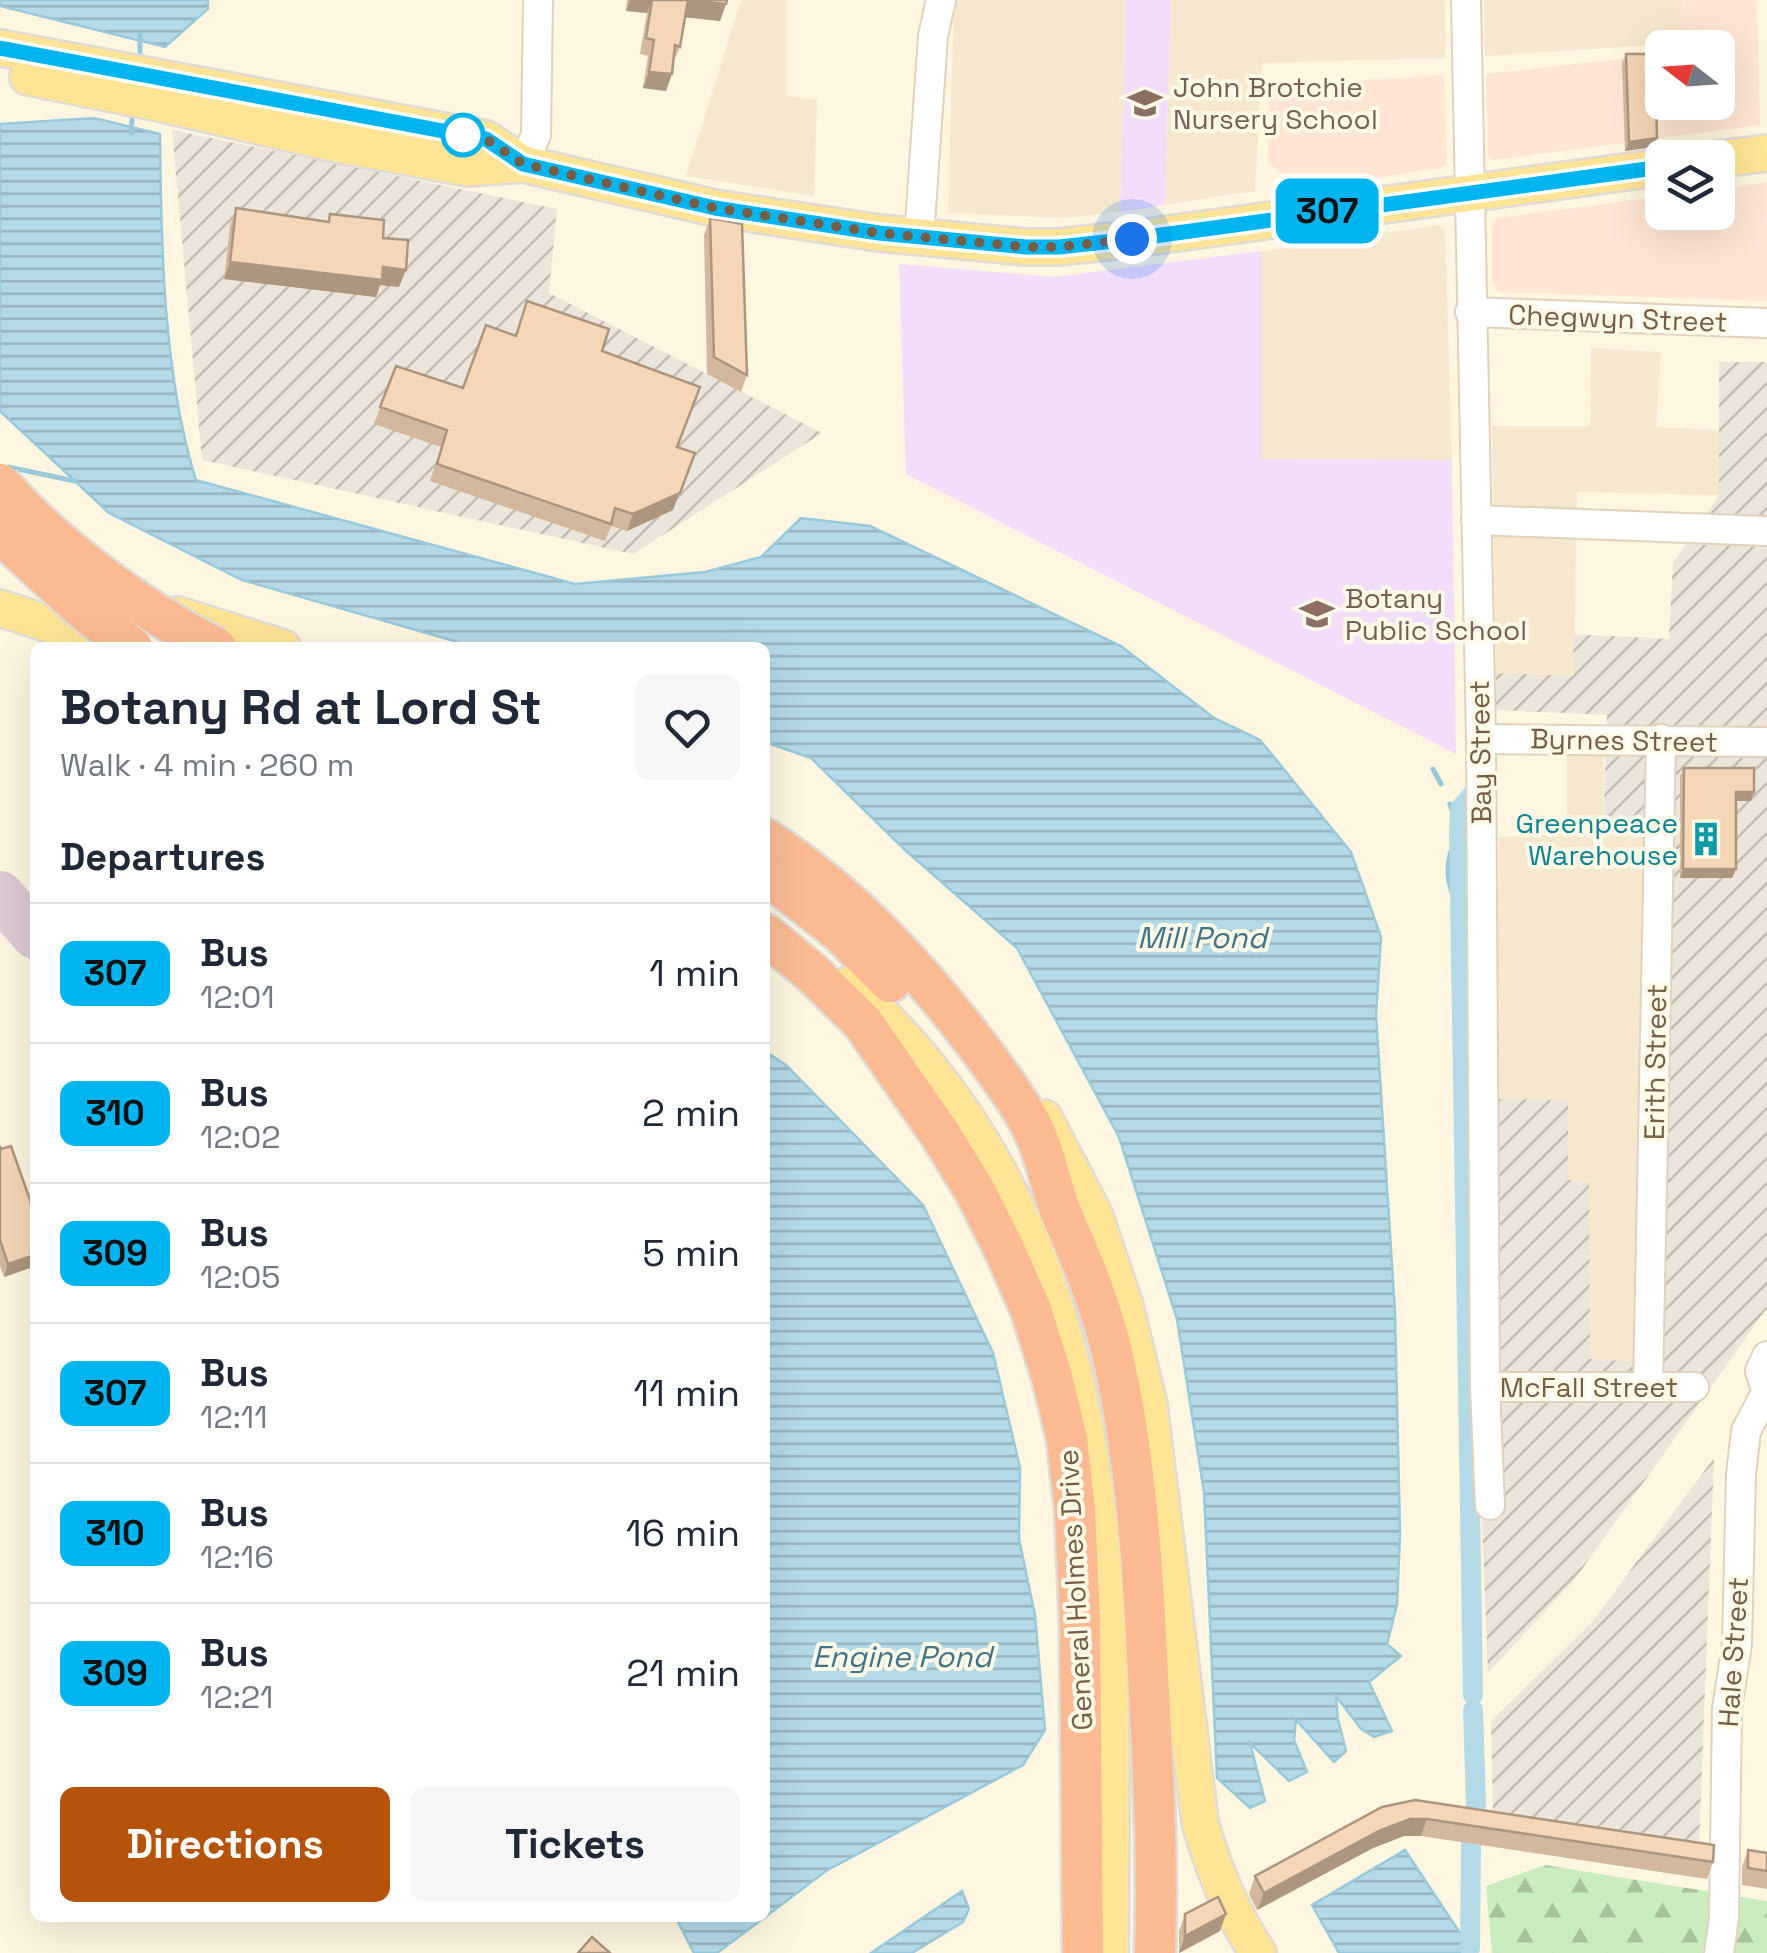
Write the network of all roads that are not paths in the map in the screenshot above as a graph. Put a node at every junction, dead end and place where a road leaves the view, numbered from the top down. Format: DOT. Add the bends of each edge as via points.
graph roads {
  1 [pos="538,0"];
  2 [pos="922,0"];
  3 [pos="941,0"];
  4 [pos="1466,0"];
  5 [pos="933,36"];
  6 [pos="0,48"];
  7 [pos="8,75"];
  8 [pos="92,77"];
  9 [pos="1767,152"];
  10 [pos="1735,157"];
  11 [pos="523,164"];
  12 [pos="1645,169"];
  13 [pos="1468,193"];
  14 [pos="918,238"];
  15 [pos="1470,312"];
  16 [pos="1767,323"];
  17 [pos="0,484"];
  18 [pos="1476,520"];
  19 [pos="0,532"];
  20 [pos="1767,532"];
  21 [pos="0,560"];
  22 [pos="0,608"];
  23 [pos="104,642"];
  24 [pos="124,642"];
  25 [pos="206,642"];
  26 [pos="265,642"];
  27 [pos="1481,738"];
  28 [pos="1660,739"];
  29 [pos="1767,742"];
  30 [pos="770,823"];
  31 [pos="770,843"];
  32 [pos="770,878"];
  33 [pos="770,916"];
  34 [pos="770,938"];
  35 [pos="770,969"];
  36 [pos="904,1086"];
  37 [pos="1059,1206"];
  38 [pos="1767,1356"];
  39 [pos="1648,1386"];
  40 [pos="1694,1386"];
  41 [pos="1485,1387"];
  42 [pos="1767,1392"];
  43 [pos="1490,1505"];
  44 [pos="1724,1907"];
  45 [pos="1250,1941"];
  46 [pos="1082,1953"];
  47 [pos="1110,1953"];
  48 [pos="1155,1953"];
  49 [pos="1718,1953"];
  50 [pos="1734,1953"];
  1 -- 11 [label="street" via="536,134"];
  2 -- 5 [label="street"];
  3 -- 5 [label="street"];
  4 -- 13 [label="street, Bay Street"];
  5 -- 14 [label="street"];
  6 -- 8 [label="main road"];
  7 -- 8 [label="main road"];
  8 -- 11 [label="main road" via="171,93 336,144 468,168"];
  9 -- 10 [label="main road"];
  11 -- 14 [label="main road" via="672,201"];
  12 -- 13 [label="main road"];
  13 -- 14 [label="main road" via="1059,247"];
  13 -- 15 [label="street, Bay Street"];
  15 -- 16 [label="street, Chegwyn Street"];
  15 -- 18 [label="street, Bay Street"];
  17 -- 25 [label="highway, bridge" via="115,585"];
  18 -- 20 [label="street"];
  18 -- 27 [label="street, Bay Street"];
  19 -- 24 [label="highway, bridge"];
  21 -- 26 [label="main road"];
  22 -- 23 [label="main road"];
  27 -- 28 [label="street, Byrnes Street"];
  27 -- 41 [label="street, Bay Street"];
  28 -- 29 [label="street, Byrnes Street"];
  28 -- 39 [label="street, Erith Street"];
  30 -- 45 [label="main road" via="804,844 932,966 1028,1092 1094,1214 1149,1405 1200,1822"];
  31 -- 37 [label="highway" via="862,914 953,1014 1036,1135"];
  32 -- 37 [label="highway" via="840,932 911,1004 982,1091"];
  33 -- 47 [label="main road" via="856,989 966,1118 1010,1192 1062,1322 1088,1428 1105,1568"];
  34 -- 36 [label="highway" via="863,1024"];
  35 -- 36 [label="highway"];
  36 -- 46 [label="highway, General Holmes Drive" via="940,1134 1005,1250 1042,1344 1068,1439 1080,1622"];
  37 -- 48 [label="highway" via="1099,1306 1125,1421 1141,1558"];
  38 -- 42 [label="street" via="1760,1371"];
  39 -- 40 [label="street, McFall Street"];
  39 -- 41 [label="street, McFall Street"];
  41 -- 43 [label="street, Bay Street"];
  42 -- 44 [label="street, Hale Street" via="1746,1431 1741,1474"];
  44 -- 49 [label="street, Hale Street"];
  44 -- 50 [label="street, Hale Street"];
}
